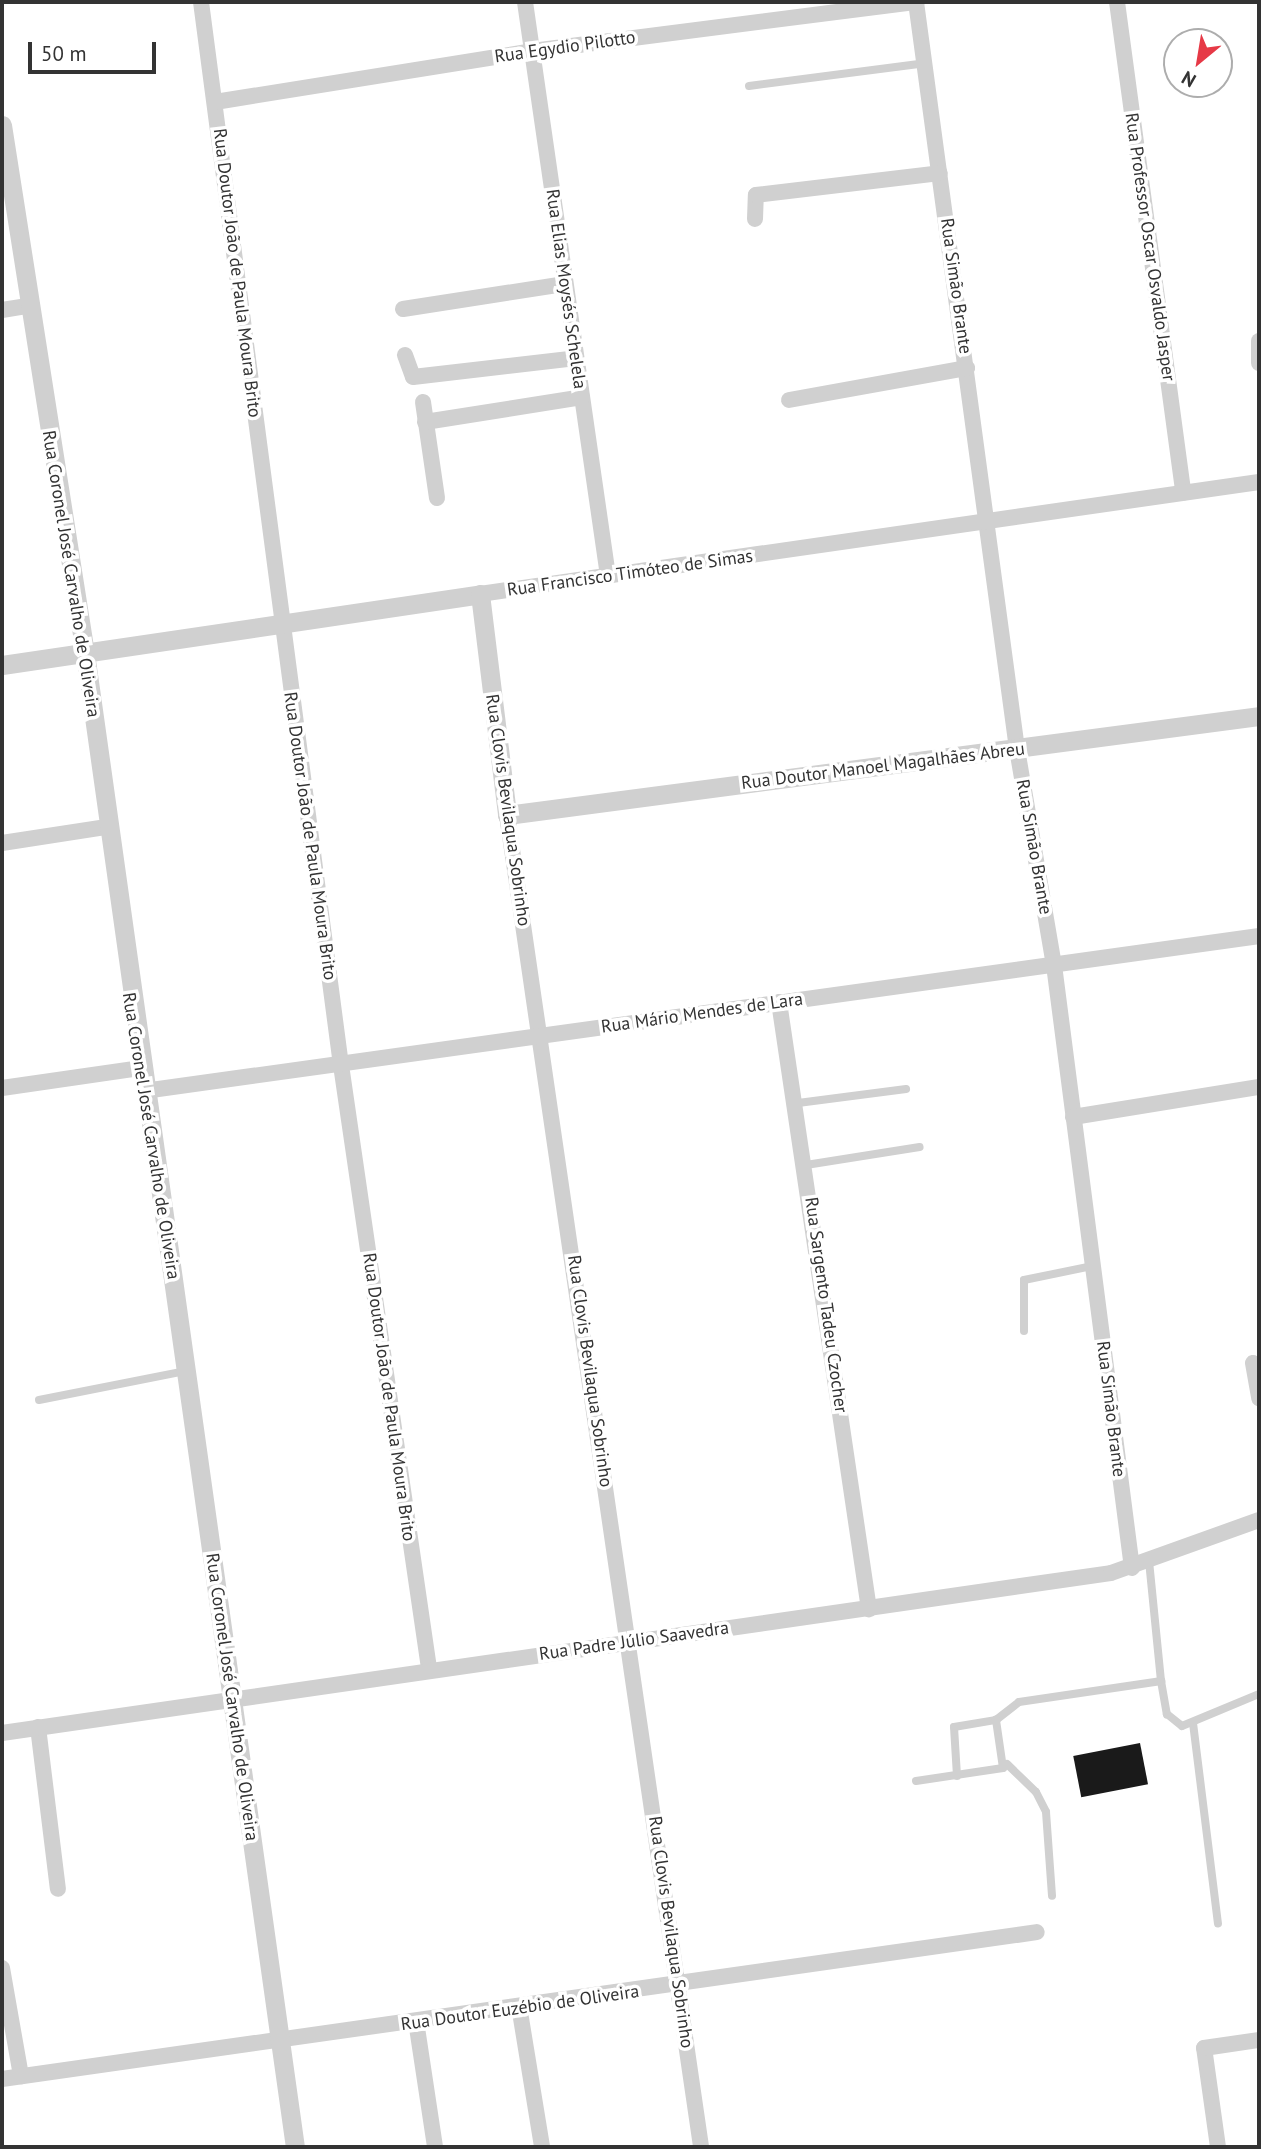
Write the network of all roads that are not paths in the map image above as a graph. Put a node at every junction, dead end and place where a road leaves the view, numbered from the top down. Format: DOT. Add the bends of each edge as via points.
graph roads {
  1 [pos="201,2"];
  2 [pos="525,2"];
  3 [pos="917,2"];
  4 [pos="1117,2"];
  5 [pos="532,51"];
  6 [pos="925,63"];
  7 [pos="749,86"];
  8 [pos="215,102"];
  9 [pos="2,125"];
  10 [pos="940,173"];
  11 [pos="755,219"];
  12 [pos="565,284"];
  13 [pos="28,306"];
  14 [pos="403,309"];
  15 [pos="2,310"];
  16 [pos="1259,341"];
  17 [pos="405,355"];
  18 [pos="576,358"];
  19 [pos="1259,363"];
  20 [pos="967,368"];
  21 [pos="582,397"];
  22 [pos="789,400"];
  23 [pos="423,402"];
  24 [pos="425,422"];
  25 [pos="1259,482"];
  26 [pos="1183,493"];
  27 [pos="437,498"];
  28 [pos="989,524"];
  29 [pos="608,576"];
  30 [pos="480,594"];
  31 [pos="282,624"];
  32 [pos="85,653"];
  33 [pos="2,665"];
  34 [pos="1259,716"];
  35 [pos="1017,749"];
  36 [pos="507,815"];
  37 [pos="107,827"];
  38 [pos="2,843"];
  39 [pos="1259,936"];
  40 [pos="1054,965"];
  41 [pos="779,1002"];
  42 [pos="542,1036"];
  43 [pos="341,1065"];
  44 [pos="140,1068"];
  45 [pos="2,1087"];
  46 [pos="1258,1087"];
  47 [pos="906,1089"];
  48 [pos="144,1091"];
  49 [pos="798,1103"];
  50 [pos="1073,1117"];
  51 [pos="920,1147"];
  52 [pos="806,1165"];
  53 [pos="1092,1266"];
  54 [pos="1024,1331"];
  55 [pos="1253,1363"];
  56 [pos="186,1371"];
  57 [pos="1259,1398"];
  58 [pos="39,1400"];
  59 [pos="1259,1520"];
  60 [pos="1149,1561"];
  61 [pos="1132,1568"];
  62 [pos="869,1609"];
  63 [pos="629,1643"];
  64 [pos="429,1668"];
  65 [pos="1161,1681"];
  66 [pos="1259,1694"];
  67 [pos="232,1703"];
  68 [pos="996,1720"];
  69 [pos="1193,1723"];
  70 [pos="38,1727"];
  71 [pos="2,1732"];
  72 [pos="1007,1764"];
  73 [pos="957,1776"];
  74 [pos="916,1781"];
  75 [pos="58,1889"];
  76 [pos="1052,1896"];
  77 [pos="1218,1923"];
  78 [pos="1037,1933"];
  79 [pos="2,1968"];
  80 [pos="680,1987"];
  81 [pos="519,2006"];
  82 [pos="416,2021"];
  83 [pos="1259,2040"];
  84 [pos="281,2041"];
  85 [pos="21,2076"];
  86 [pos="2,2079"];
  87 [pos="295,2147"];
  88 [pos="436,2147"];
  89 [pos="542,2147"];
  90 [pos="701,2147"];
  91 [pos="1218,2147"];
  1 -- 8 [label="street, Rua Doutor João de Paula Moura Brito"];
  2 -- 5 [label="street, Rua Elias Moysés Schelela"];
  3 -- 5 [label="street, Rua Egydio Pilotto"];
  3 -- 6 [label="street, Rua Simão Brante"];
  4 -- 26 [label="street, Rua Professor Oscar Osvaldo Jasper"];
  5 -- 8 [label="street, Rua Egydio Pilotto"];
  5 -- 12 [label="street, Rua Elias Moysés Schelela"];
  6 -- 7 [label="lane"];
  6 -- 10 [label="street, Rua Simão Brante"];
  8 -- 31 [label="street, Rua Doutor João de Paula Moura Brito"];
  9 -- 13 [label="street, Rua Coronel José Carvalho de Oliveira"];
  10 -- 11 [label="street" via="756,195"];
  10 -- 20 [label="street, Rua Simão Brante"];
  12 -- 14 [label="street"];
  12 -- 18 [label="street, Rua Elias Moysés Schelela"];
  13 -- 15 [label="street"];
  13 -- 32 [label="street, Rua Coronel José Carvalho de Oliveira"];
  16 -- 19 [label="street"];
  17 -- 18 [label="street" via="413,377"];
  18 -- 21 [label="street, Rua Elias Moysés Schelela"];
  20 -- 22 [label="street"];
  20 -- 28 [label="street, Rua Simão Brante"];
  21 -- 24 [label="street"];
  21 -- 29 [label="street, Rua Elias Moysés Schelela"];
  23 -- 24 [label="street"];
  24 -- 27 [label="street"];
  25 -- 26 [label="street, Rua Francisco Timóteo de Simas"];
  26 -- 28 [label="street, Rua Francisco Timóteo de Simas"];
  28 -- 29 [label="street, Rua Francisco Timóteo de Simas"];
  28 -- 35 [label="street, Rua Simão Brante"];
  29 -- 30 [label="street, Rua Francisco Timóteo de Simas"];
  30 -- 31 [label="street, Rua Francisco Timóteo de Simas"];
  30 -- 36 [label="street, Rua Clovis Bevilaqua Sobrinho"];
  31 -- 32 [label="street, Rua Francisco Timóteo de Simas"];
  31 -- 43 [label="street, Rua Doutor João de Paula Moura Brito"];
  32 -- 33 [label="street, Rua Francisco Timóteo de Simas"];
  32 -- 37 [label="street, Rua Coronel José Carvalho de Oliveira"];
  34 -- 35 [label="street, Rua Doutor Manoel Magalhães Abreu"];
  35 -- 36 [label="street, Rua Doutor Manoel Magalhães Abreu"];
  35 -- 40 [label="street, Rua Simão Brante"];
  36 -- 42 [label="street, Rua Clovis Bevilaqua Sobrinho"];
  37 -- 38 [label="street"];
  37 -- 44 [label="street, Rua Coronel José Carvalho de Oliveira"];
  39 -- 40 [label="street, Rua Mário Mendes de Lara"];
  40 -- 41 [label="street, Rua Mário Mendes de Lara"];
  40 -- 50 [label="street, Rua Simão Brante"];
  41 -- 42 [label="street, Rua Mário Mendes de Lara"];
  41 -- 49 [label="street, Rua Sargento Tadeu Czocher"];
  42 -- 43 [label="street, Rua Mário Mendes de Lara"];
  42 -- 63 [label="street, Rua Clovis Bevilaqua Sobrinho"];
  43 -- 48 [label="street, Rua Mário Mendes de Lara"];
  43 -- 64 [label="street, Rua Doutor João de Paula Moura Brito"];
  44 -- 45 [label="street"];
  44 -- 48 [label="street, Rua Coronel José Carvalho de Oliveira"];
  46 -- 50 [label="street"];
  47 -- 49 [label="lane"];
  48 -- 56 [label="street, Rua Coronel José Carvalho de Oliveira"];
  49 -- 52 [label="street, Rua Sargento Tadeu Czocher"];
  50 -- 53 [label="street, Rua Simão Brante"];
  51 -- 52 [label="lane"];
  52 -- 62 [label="street, Rua Sargento Tadeu Czocher"];
  53 -- 54 [label="lane" via="1024,1280"];
  53 -- 61 [label="street, Rua Simão Brante"];
  55 -- 57 [label="street"];
  56 -- 58 [label="lane"];
  56 -- 67 [label="street, Rua Coronel José Carvalho de Oliveira"];
  59 -- 60 [label="street, Rua Padre Júlio Saavedra"];
  60 -- 61 [label="street, Rua Padre Júlio Saavedra"];
  60 -- 65 [label="lane"];
  61 -- 62 [label="street, Rua Padre Júlio Saavedra"];
  62 -- 63 [label="street, Rua Padre Júlio Saavedra"];
  63 -- 64 [label="street, Rua Padre Júlio Saavedra"];
  63 -- 80 [label="street, Rua Clovis Bevilaqua Sobrinho"];
  64 -- 67 [label="street, Rua Padre Júlio Saavedra"];
  65 -- 68 [label="lane" via="1019,1702"];
  65 -- 69 [label="lane" via="1173,1722"];
  66 -- 69 [label="lane"];
  67 -- 70 [label="street, Rua Padre Júlio Saavedra"];
  67 -- 84 [label="street, Rua Coronel José Carvalho de Oliveira"];
  68 -- 72 [label="lane"];
  68 -- 73 [label="lane" via="952,1729"];
  69 -- 77 [label="lane"];
  70 -- 71 [label="street, Rua Padre Júlio Saavedra"];
  70 -- 75 [label="street"];
  72 -- 73 [label="lane"];
  72 -- 76 [label="lane" via="1036,1792 1046,1812"];
  73 -- 74 [label="lane"];
  78 -- 80 [label="street, Rua Doutor Euzébio de Oliveira"];
  79 -- 85 [label="street"];
  80 -- 81 [label="street, Rua Doutor Euzébio de Oliveira"];
  80 -- 90 [label="street, Rua Clovis Bevilaqua Sobrinho"];
  81 -- 82 [label="street, Rua Doutor Euzébio de Oliveira"];
  81 -- 89 [label="street"];
  82 -- 84 [label="street, Rua Doutor Euzébio de Oliveira"];
  82 -- 88 [label="street"];
  83 -- 91 [label="street" via="1204,2048"];
  84 -- 85 [label="street, Rua Doutor Euzébio de Oliveira"];
  84 -- 87 [label="street, Rua Coronel José Carvalho de Oliveira"];
  85 -- 86 [label="street, Rua Doutor Euzébio de Oliveira"];
}
